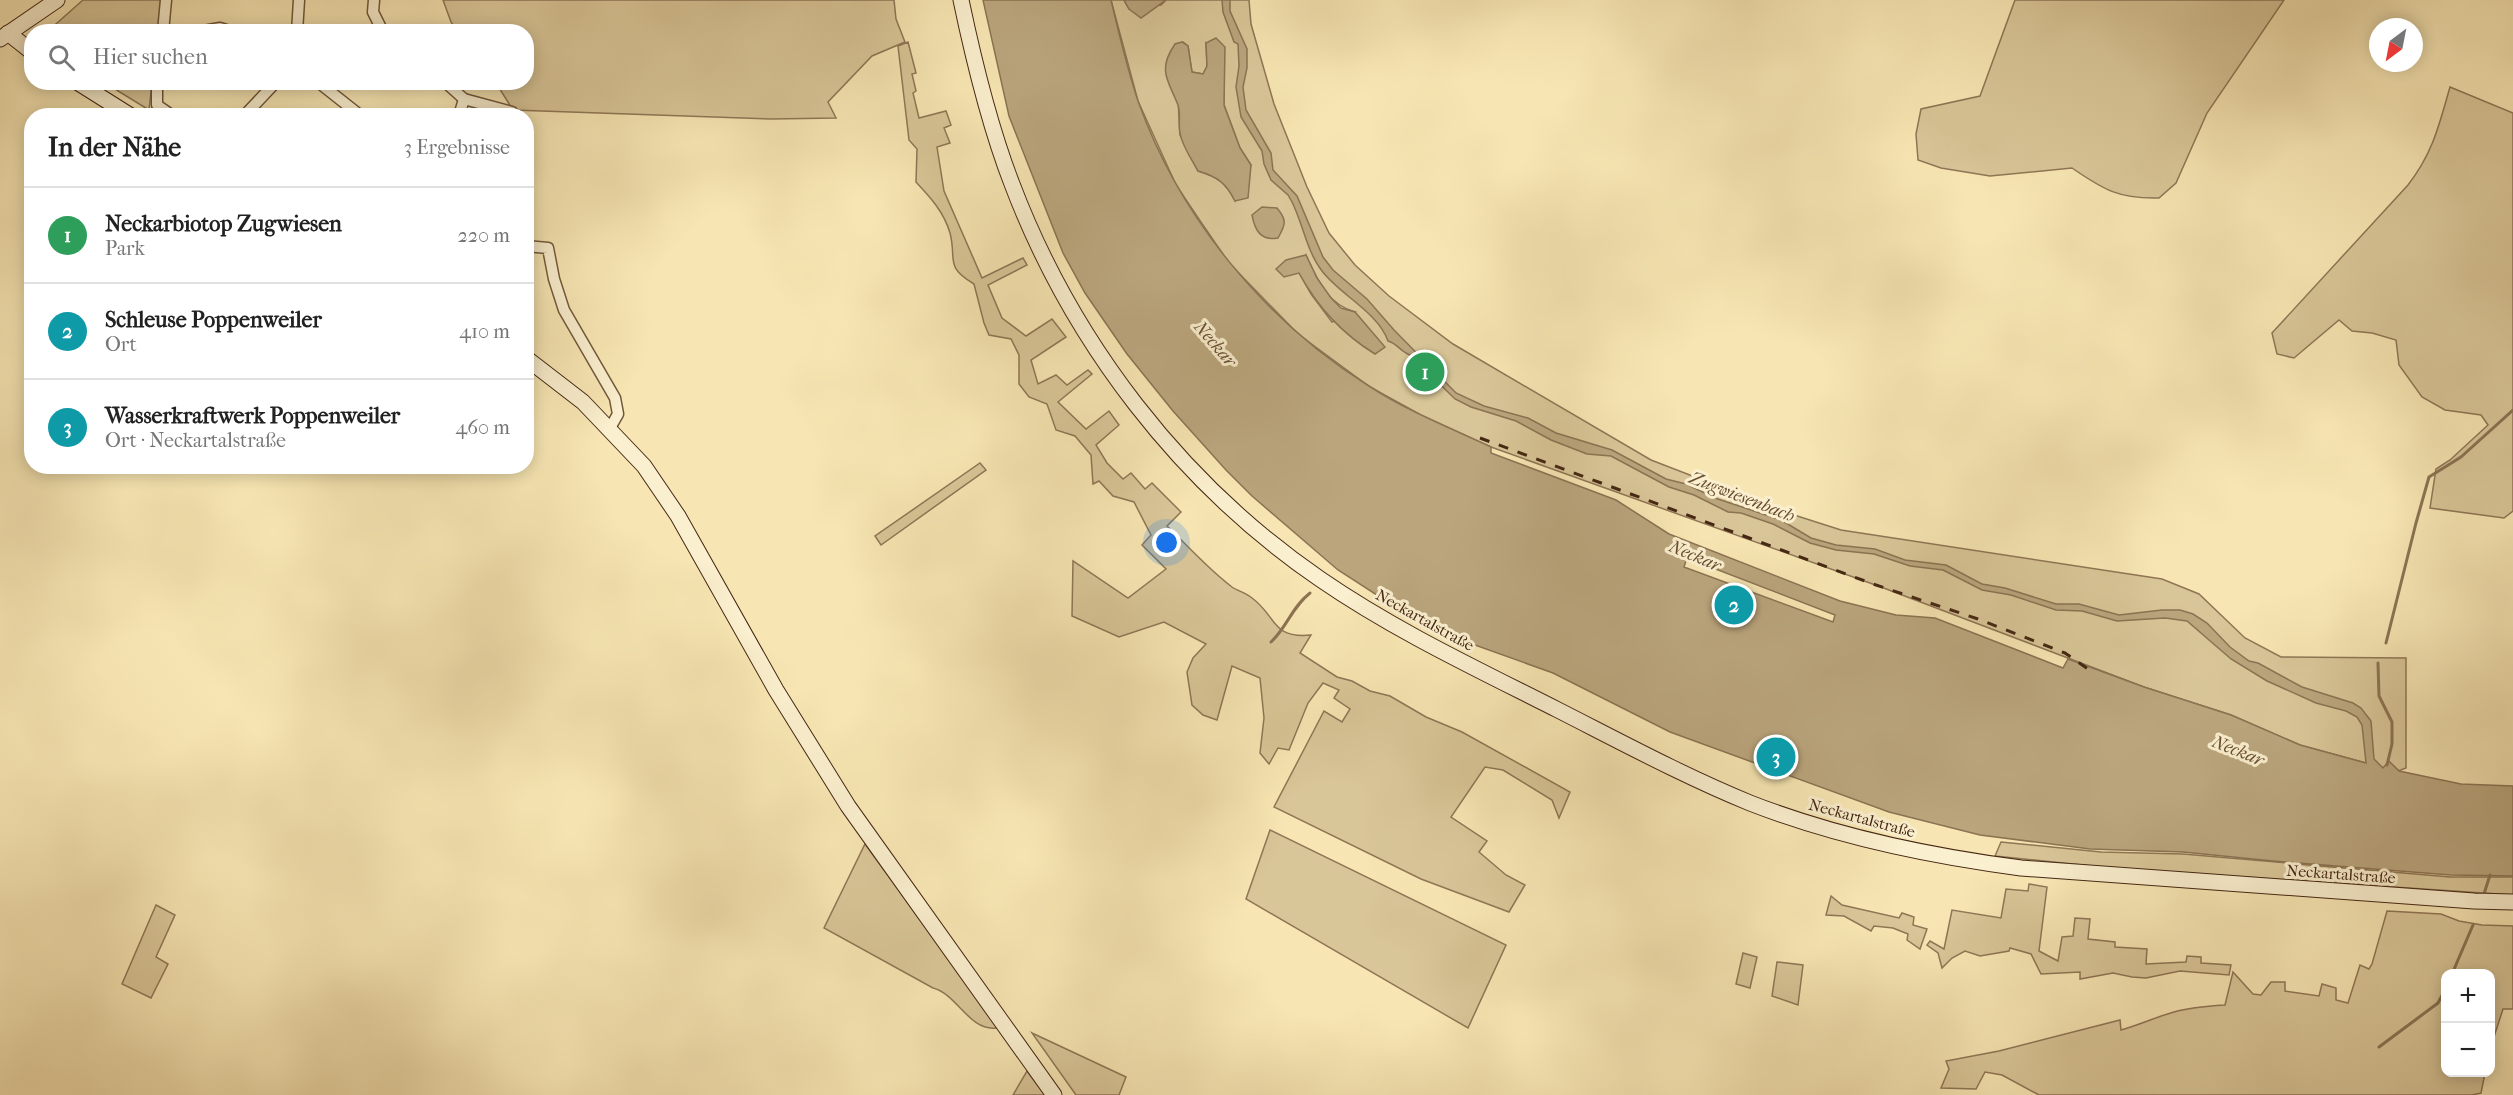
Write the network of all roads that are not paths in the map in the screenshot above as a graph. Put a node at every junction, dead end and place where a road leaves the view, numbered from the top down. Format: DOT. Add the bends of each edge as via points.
graph roads {
  1 [pos="57,0"];
  2 [pos="166,0"];
  3 [pos="299,0"];
  4 [pos="375,0"];
  5 [pos="961,0"];
  6 [pos="164,24"];
  7 [pos="298,24"];
  8 [pos="378,24"];
  9 [pos="4,36"];
  10 [pos="24,47"];
  11 [pos="90,90"];
  12 [pos="157,90"];
  13 [pos="268,90"];
  14 [pos="328,90"];
  15 [pos="454,90"];
  16 [pos="464,99"];
  17 [pos="118,108"];
  18 [pos="161,108"];
  19 [pos="252,108"];
  20 [pos="351,108"];
  21 [pos="461,108"];
  22 [pos="497,108"];
  23 [pos="534,247"];
  24 [pos="534,364"];
  25 [pos="610,428"];
  26 [pos="2513,902"];
  27 [pos="1054,1095"];
  1 -- 9 [label="main road"];
  2 -- 6 [label="street"];
  3 -- 7 [label="street"];
  4 -- 8 [label="street" via="373,12"];
  5 -- 26 [label="main road, Neckartalstraße" via="986,107 1011,183 1038,248 1116,378 1218,496 1271,542 1374,613 1719,790 1841,834 2021,868"];
  9 -- 10 [label="main road"];
  11 -- 17 [label="main road"];
  12 -- 18 [label="street" via="157,105"];
  13 -- 19 [label="street"];
  14 -- 20 [label="street"];
  15 -- 16 [label="street"];
  16 -- 21 [label="street"];
  16 -- 22 [label="street"];
  23 -- 25 [label="street" via="548,248 564,310 615,398 618,414"];
  24 -- 25 [label="main road"];
  25 -- 27 [label="main road" via="644,466 678,516 776,690 848,806"];
}
